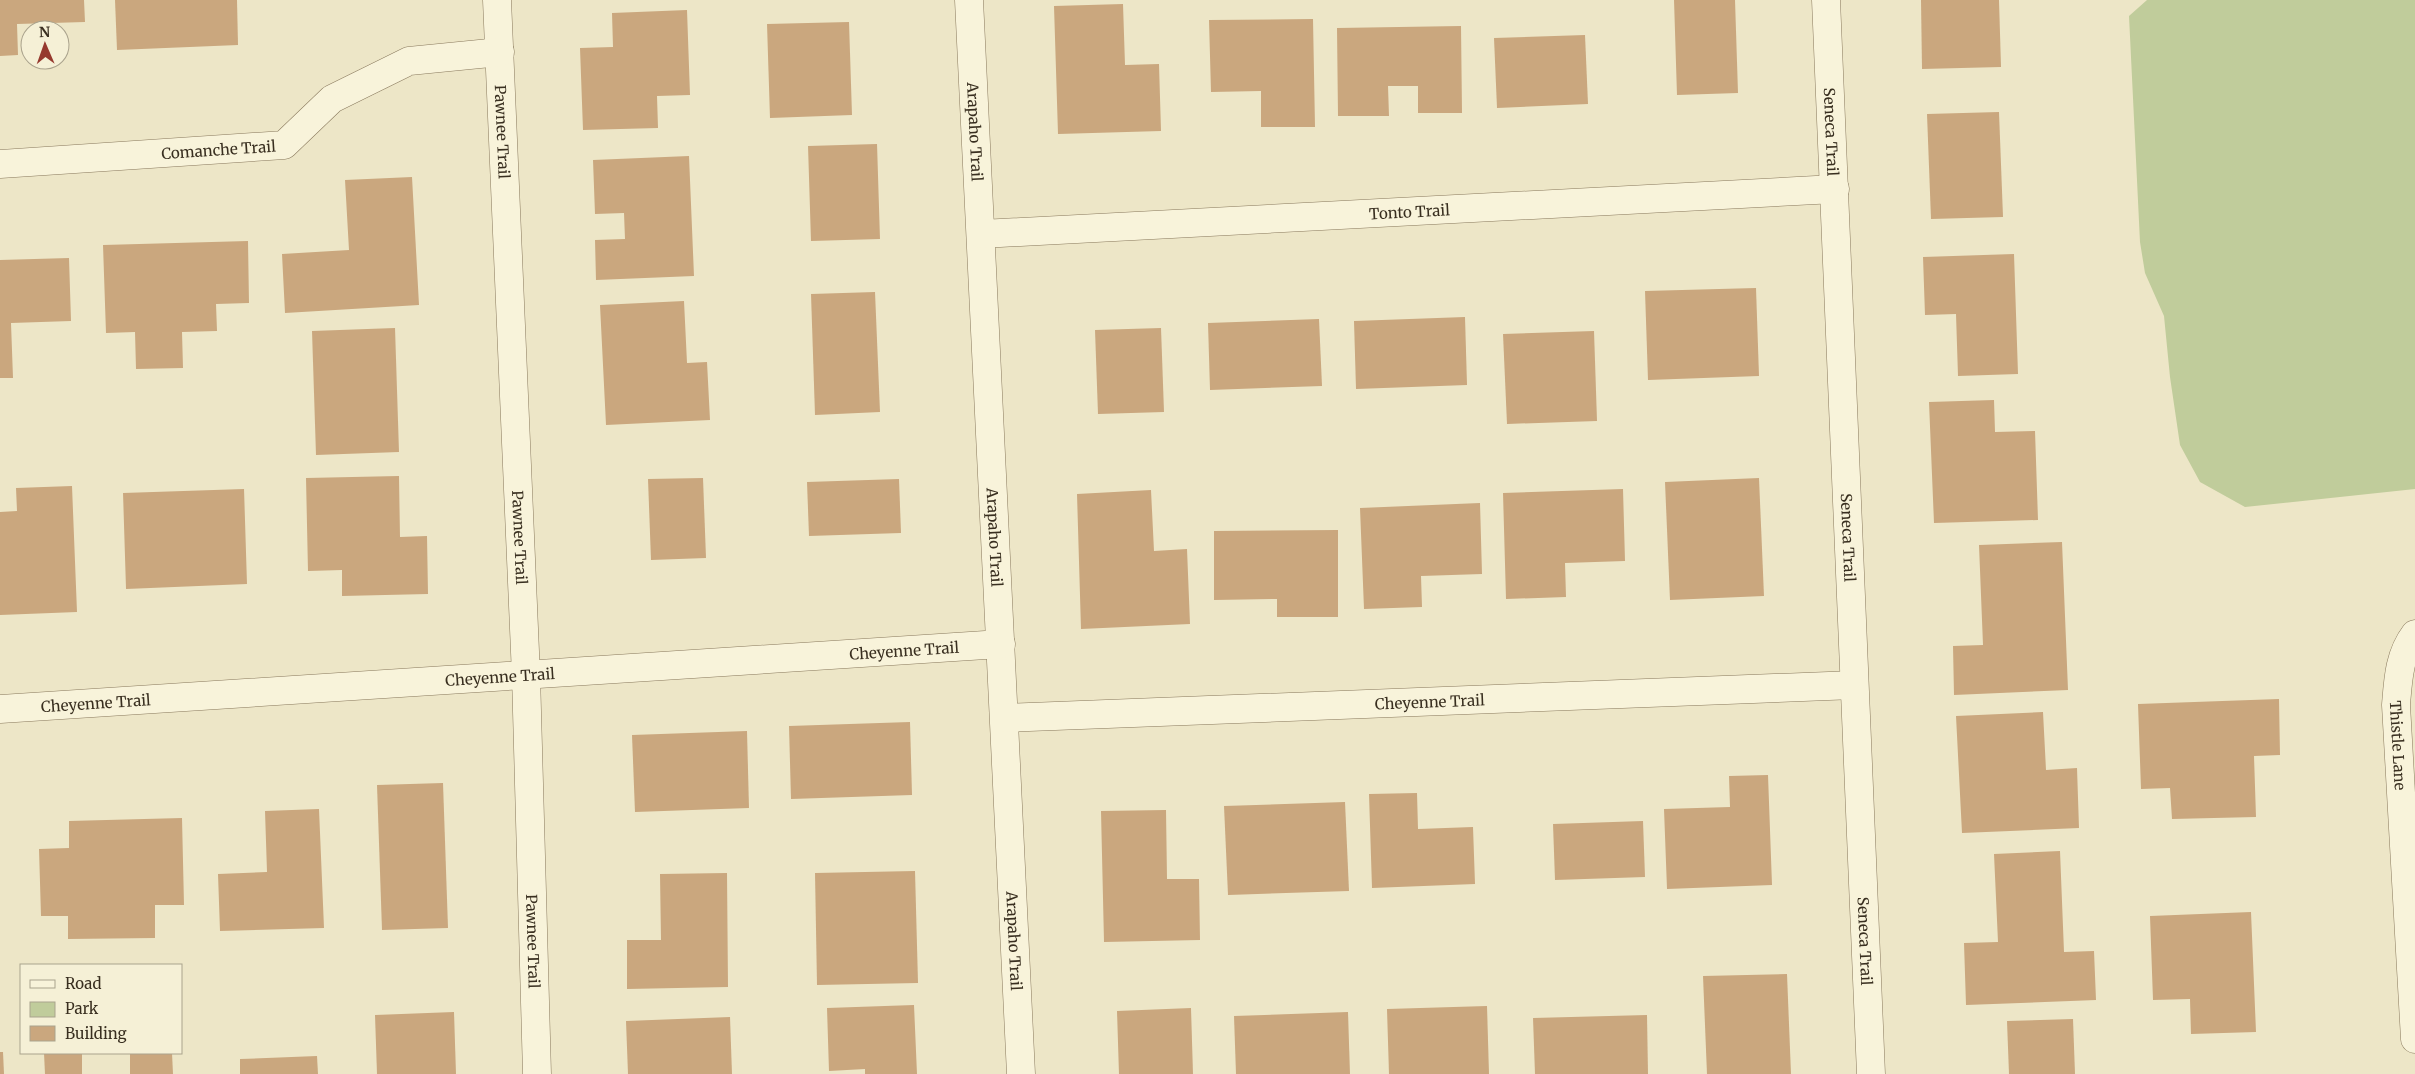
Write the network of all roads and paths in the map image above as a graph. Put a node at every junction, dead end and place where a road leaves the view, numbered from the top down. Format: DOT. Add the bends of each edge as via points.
graph roads {
  1 [pos="497,0"];
  2 [pos="970,0"];
  3 [pos="1826,0"];
  4 [pos="500,52"];
  5 [pos="0,164"];
  6 [pos="1835,189"];
  7 [pos="982,234"];
  8 [pos="2415,634"];
  9 [pos="1001,644"];
  10 [pos="526,675"];
  11 [pos="1854,685"];
  12 [pos="0,709"];
  13 [pos="1005,718"];
  14 [pos="2413,963"];
  15 [pos="2415,1039"];
  16 [pos="537,1074"];
  17 [pos="1021,1074"];
  18 [pos="1871,1074"];
  1 -- 4 [label="street, Pawnee Trail"];
  2 -- 7 [label="street, Arapaho Trail"];
  3 -- 6 [label="street, Seneca Trail"];
  4 -- 5 [label="street, Comanche Trail" via="409,61 332,99 284,145"];
  4 -- 10 [label="street, Pawnee Trail"];
  6 -- 7 [label="street, Tonto Trail"];
  6 -- 11 [label="street, Seneca Trail"];
  7 -- 9 [label="street, Arapaho Trail"];
  8 -- 14 [label="street, Thistle Lane" via="2399,669 2396,705"];
  9 -- 10 [label="street, Cheyenne Trail"];
  9 -- 13 [label="street, Arapaho Trail"];
  10 -- 12 [label="street, Cheyenne Trail"];
  10 -- 16 [label="street, Pawnee Trail"];
  11 -- 13 [label="street, Cheyenne Trail"];
  11 -- 18 [label="street, Seneca Trail"];
  13 -- 17 [label="street, Arapaho Trail"];
  14 -- 15 [label="street, Thistle Lane"];
}
